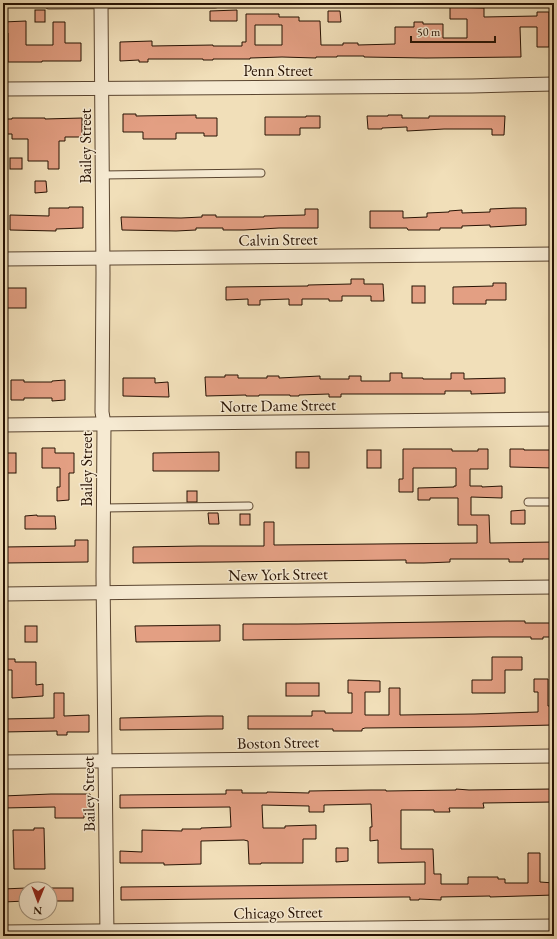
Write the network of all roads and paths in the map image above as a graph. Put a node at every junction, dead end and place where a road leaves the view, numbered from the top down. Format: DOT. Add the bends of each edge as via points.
graph roads {
  1 [pos="101,4"];
  2 [pos="215,4"];
  3 [pos="49,5"];
  4 [pos="554,84"];
  5 [pos="102,88"];
  6 [pos="3,89"];
  7 [pos="261,173"];
  8 [pos="102,175"];
  9 [pos="554,254"];
  10 [pos="3,258"];
  11 [pos="102,258"];
  12 [pos="554,419"];
  13 [pos="104,424"];
  14 [pos="3,425"];
  15 [pos="528,502"];
  16 [pos="554,502"];
  17 [pos="249,506"];
  18 [pos="103,508"];
  19 [pos="554,587"];
  20 [pos="103,593"];
  21 [pos="3,594"];
  22 [pos="554,756"];
  23 [pos="105,761"];
  24 [pos="3,762"];
  25 [pos="554,926"];
  26 [pos="3,932"];
  27 [pos="107,934"];
  1 -- 2 [label="lane"];
  1 -- 3 [label="lane"];
  1 -- 5 [label="street, Bailey Street"];
  4 -- 5 [label="street, Penn Street"];
  5 -- 6 [label="street, Penn Street"];
  5 -- 8 [label="street, Bailey Street"];
  7 -- 8 [label="lane"];
  8 -- 11 [label="street, Bailey Street"];
  9 -- 11 [label="street, Calvin Street"];
  10 -- 11 [label="street, Calvin Street"];
  11 -- 13 [label="street, Bailey Street"];
  12 -- 13 [label="street, Notre Dame Street"];
  13 -- 14 [label="street, Notre Dame Street"];
  13 -- 18 [label="street, Bailey Street"];
  15 -- 16 [label="lane"];
  17 -- 18 [label="lane"];
  18 -- 20 [label="street, Bailey Street"];
  19 -- 20 [label="street, New York Street"];
  20 -- 21 [label="street, New York Street"];
  20 -- 23 [label="street, Bailey Street"];
  22 -- 23 [label="street, Boston Street"];
  23 -- 24 [label="street, Boston Street"];
  23 -- 27 [label="street, Bailey Street"];
  25 -- 27 [label="street, Chicago Street"];
  26 -- 27 [label="street, Chicago Street"];
}
